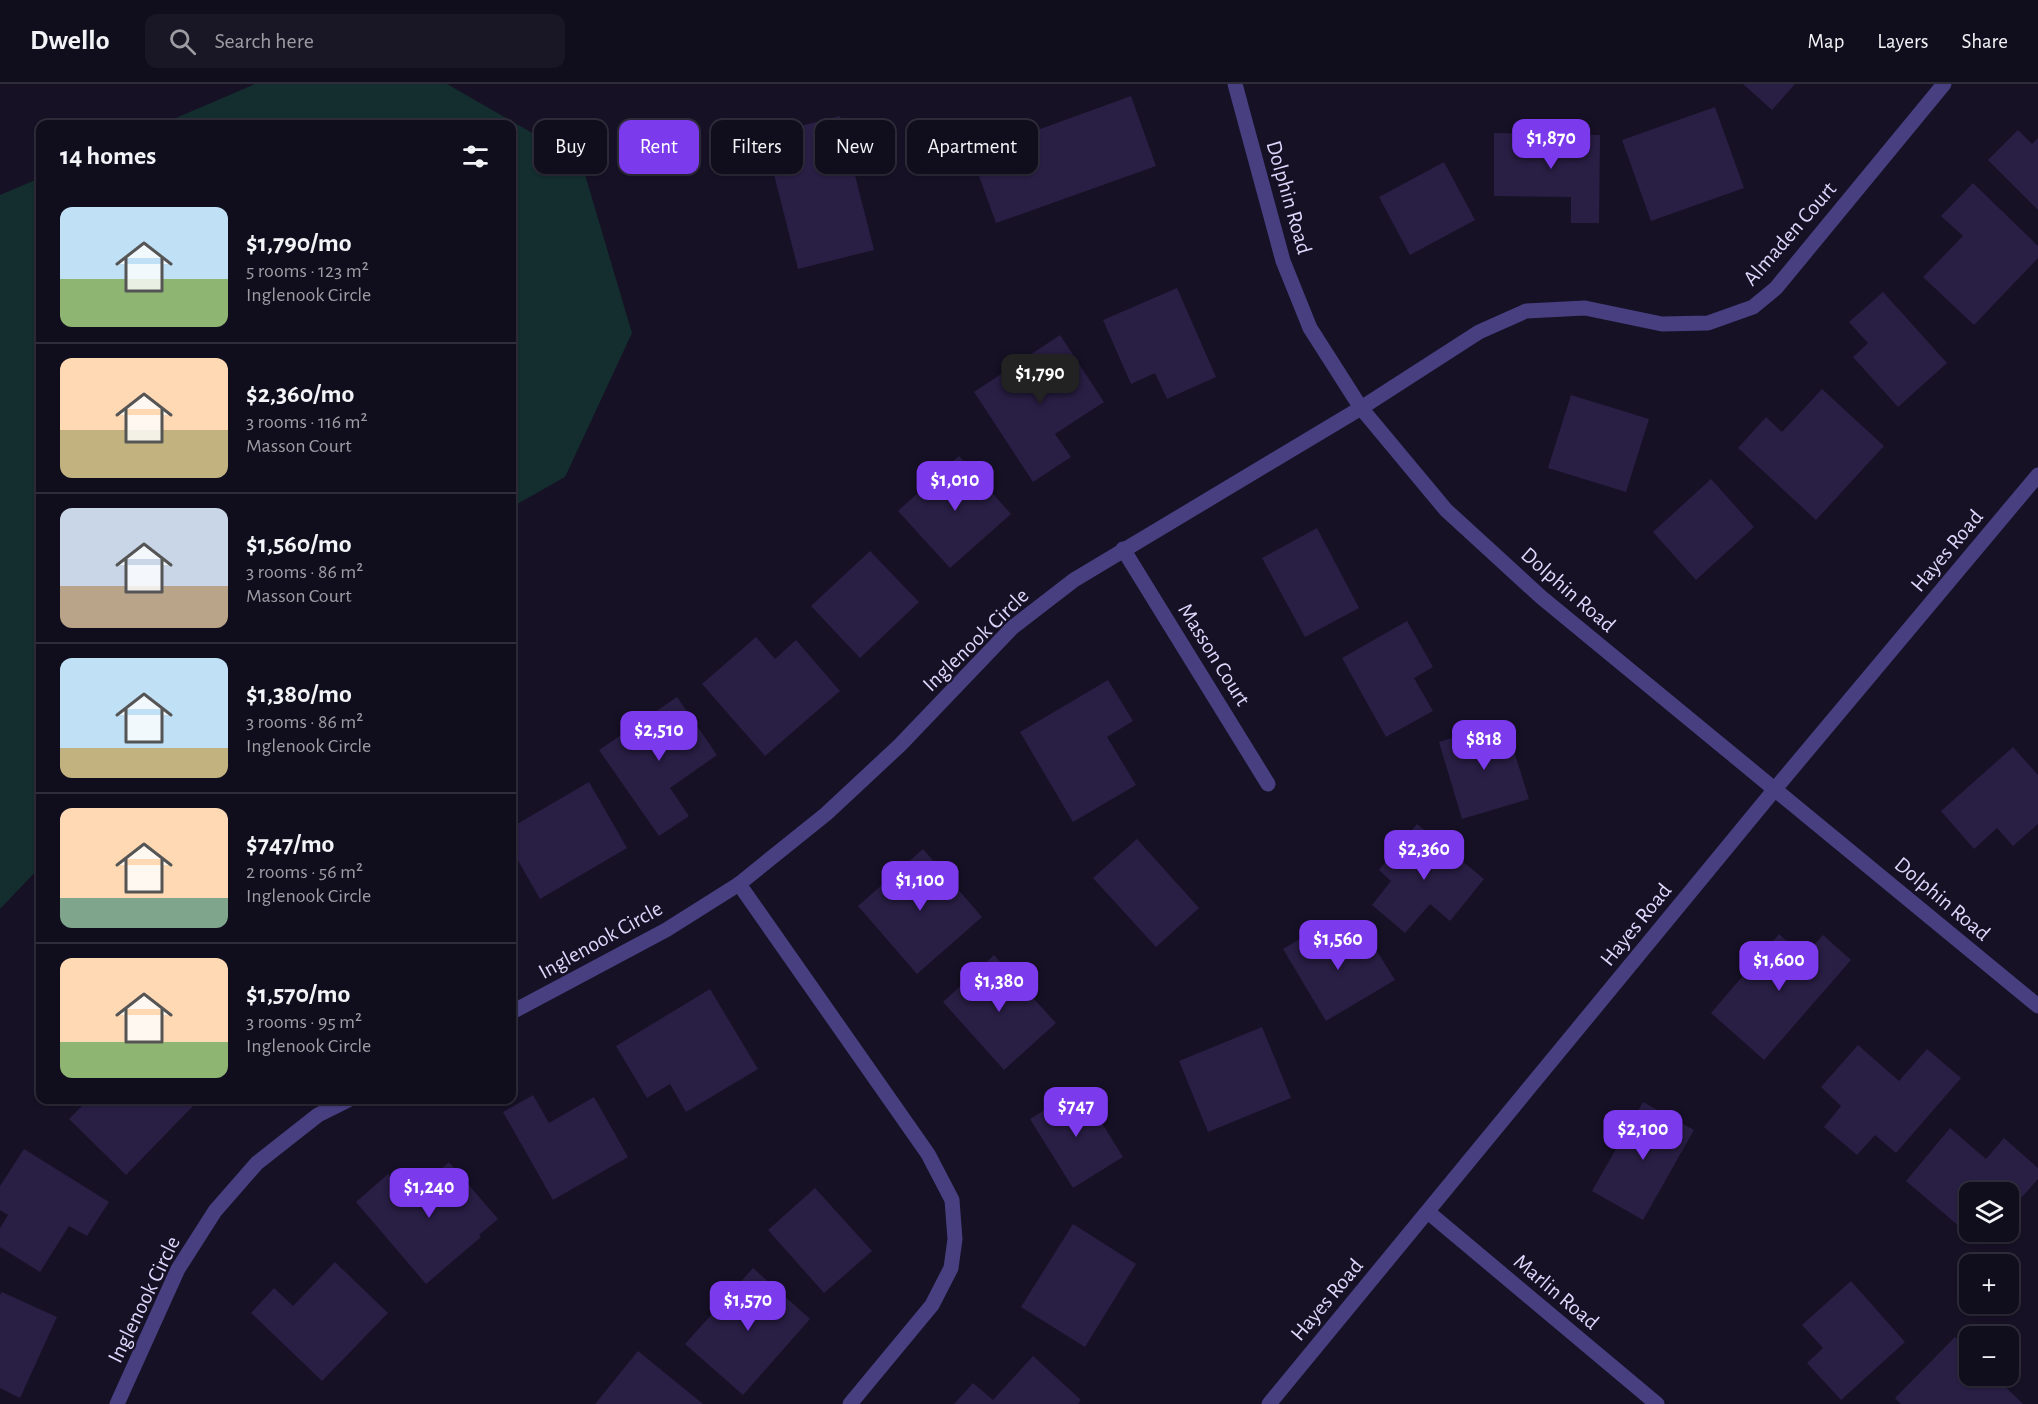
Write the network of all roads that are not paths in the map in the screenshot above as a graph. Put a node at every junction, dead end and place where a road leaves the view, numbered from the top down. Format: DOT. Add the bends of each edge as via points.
graph roads {
  1 [pos="1235,84"];
  2 [pos="1944,84"];
  3 [pos="1361,408"];
  4 [pos="2038,475"];
  5 [pos="1123,549"];
  6 [pos="1268,784"];
  7 [pos="1775,789"];
  8 [pos="739,884"];
  9 [pos="2038,1006"];
  10 [pos="516,1010"];
  11 [pos="340,1104"];
  12 [pos="1428,1212"];
  13 [pos="117,1404"];
  14 [pos="850,1404"];
  15 [pos="1269,1404"];
  16 [pos="1656,1404"];
  1 -- 3 [label="street, Dolphin Road" via="1283,261 1310,328"];
  2 -- 3 [label="street, Almaden Court" via="1776,288 1753,308 1708,323 1662,324 1584,308 1526,311 1479,332"];
  3 -- 5 [label="street, Inglenook Circle"];
  3 -- 7 [label="street, Dolphin Road" via="1446,510 1541,597"];
  4 -- 7 [label="street, Hayes Road"];
  5 -- 6 [label="street, Masson Court"];
  5 -- 8 [label="street, Inglenook Circle" via="1074,580 1014,627 900,745 826,814"];
  7 -- 9 [label="street, Dolphin Road"];
  7 -- 12 [label="street, Hayes Road"];
  8 -- 10 [label="street, Inglenook Circle" via="666,930"];
  8 -- 14 [label="street" via="928,1154 952,1200 955,1239 951,1268 932,1305"];
  11 -- 13 [label="street, Inglenook Circle" via="318,1115 257,1163 215,1211 178,1269"];
  12 -- 15 [label="street, Hayes Road"];
  12 -- 16 [label="street, Marlin Road"];
}
